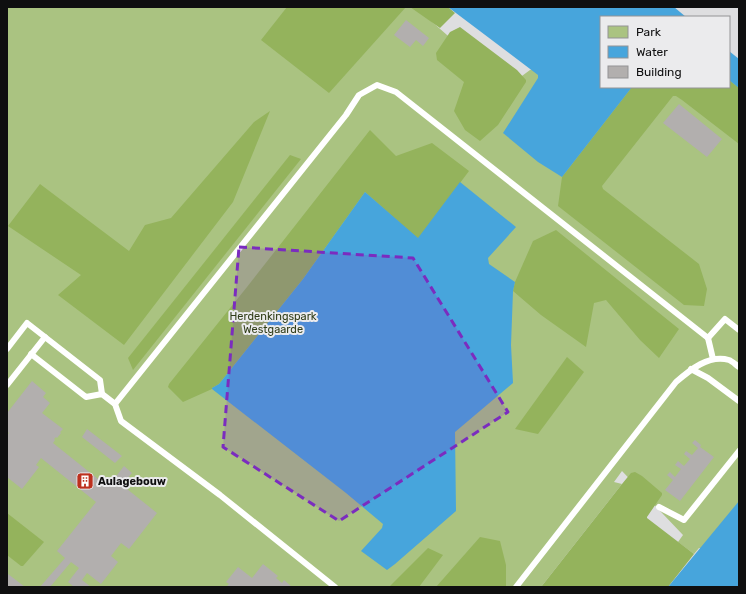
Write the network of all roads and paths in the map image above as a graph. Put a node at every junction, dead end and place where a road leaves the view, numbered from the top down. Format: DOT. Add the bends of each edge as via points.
graph roads {
  1 [pos="739,330"];
  2 [pos="45,337"];
  3 [pos="708,338"];
  4 [pos="7,349"];
  5 [pos="31,354"];
  6 [pos="713,359"];
  7 [pos="739,367"];
  8 [pos="691,369"];
  9 [pos="7,385"];
  10 [pos="102,394"];
  11 [pos="739,401"];
  12 [pos="115,404"];
  13 [pos="739,451"];
  14 [pos="659,507"];
  15 [pos="335,587"];
  16 [pos="516,587"];
  1 -- 3 [label="lane" via="725,319"];
  2 -- 4 [label="lane" via="27,323"];
  2 -- 5 [label="lane"];
  2 -- 10 [label="lane" via="100,380"];
  3 -- 6 [label="lane"];
  3 -- 12 [label="lane" via="396,92 377,85 359,95 346,115"];
  5 -- 9 [label="lane"];
  5 -- 10 [label="lane" via="86,398"];
  6 -- 7 [label="lane" via="729,360"];
  6 -- 8 [label="lane"];
  8 -- 11 [label="lane"];
  8 -- 16 [label="lane" via="676,382"];
  10 -- 12 [label="lane"];
  12 -- 15 [label="lane" via="121,421 220,495"];
  13 -- 14 [label="lane" via="684,520"];
}
